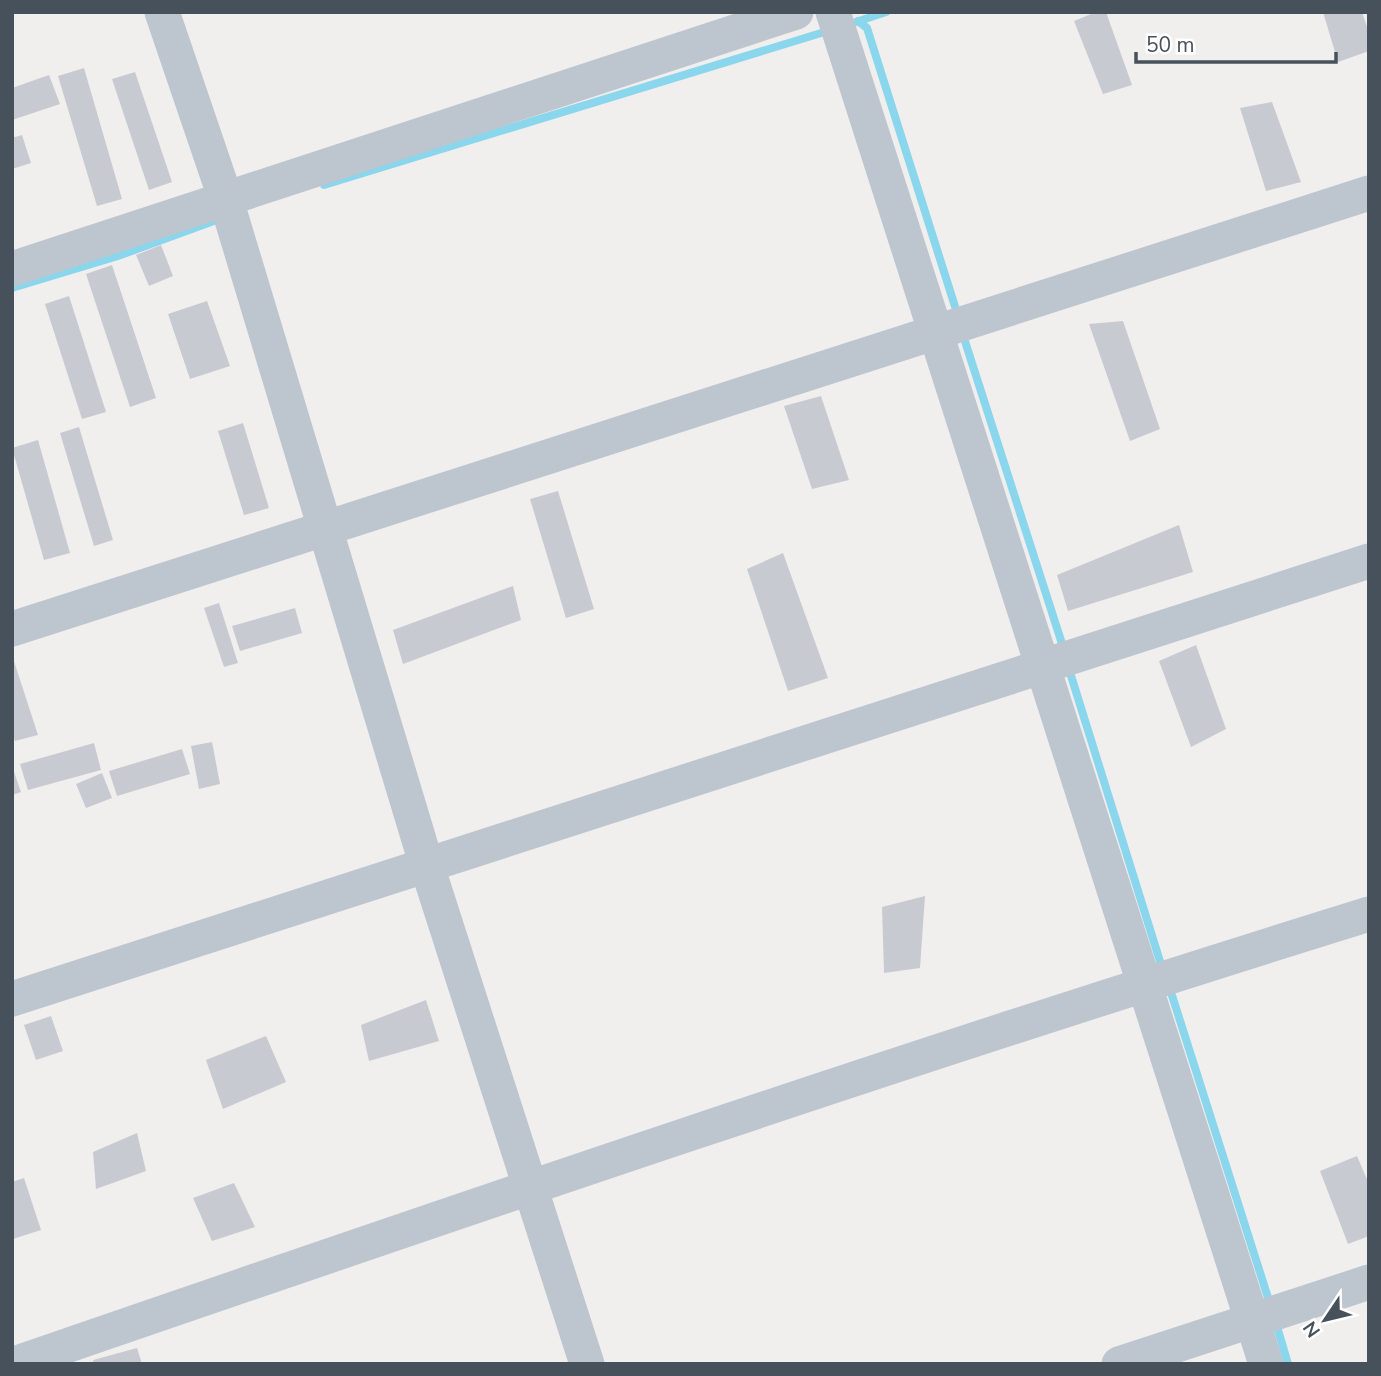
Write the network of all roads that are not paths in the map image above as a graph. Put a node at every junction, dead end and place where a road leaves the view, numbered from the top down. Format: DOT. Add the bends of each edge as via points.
graph roads {
  1 [pos="162,12"];
  2 [pos="796,12"];
  3 [pos="833,12"];
  4 [pos="1369,192"];
  5 [pos="226,200"];
  6 [pos="12,269"];
  7 [pos="936,332"];
  8 [pos="324,530"];
  9 [pos="1369,561"];
  10 [pos="12,629"];
  11 [pos="1042,664"];
  12 [pos="426,863"];
  13 [pos="1369,914"];
  14 [pos="1144,984"];
  15 [pos="12,999"];
  16 [pos="532,1186"];
  17 [pos="1369,1282"];
  18 [pos="1251,1320"];
  19 [pos="14,1364"];
  20 [pos="587,1364"];
  21 [pos="1119,1364"];
  22 [pos="1266,1364"];
  1 -- 5 [label="street"];
  2 -- 5 [label="street"];
  3 -- 7 [label="street"];
  4 -- 7 [label="street"];
  5 -- 6 [label="street"];
  5 -- 8 [label="street"];
  7 -- 8 [label="street"];
  7 -- 11 [label="street"];
  8 -- 10 [label="street"];
  8 -- 12 [label="street"];
  9 -- 11 [label="street"];
  11 -- 12 [label="street"];
  11 -- 14 [label="street"];
  12 -- 15 [label="street"];
  12 -- 16 [label="street"];
  13 -- 14 [label="street"];
  14 -- 16 [label="street"];
  14 -- 18 [label="street"];
  16 -- 19 [label="street"];
  16 -- 20 [label="street"];
  17 -- 18 [label="street"];
  18 -- 21 [label="street"];
  18 -- 22 [label="street"];
}
